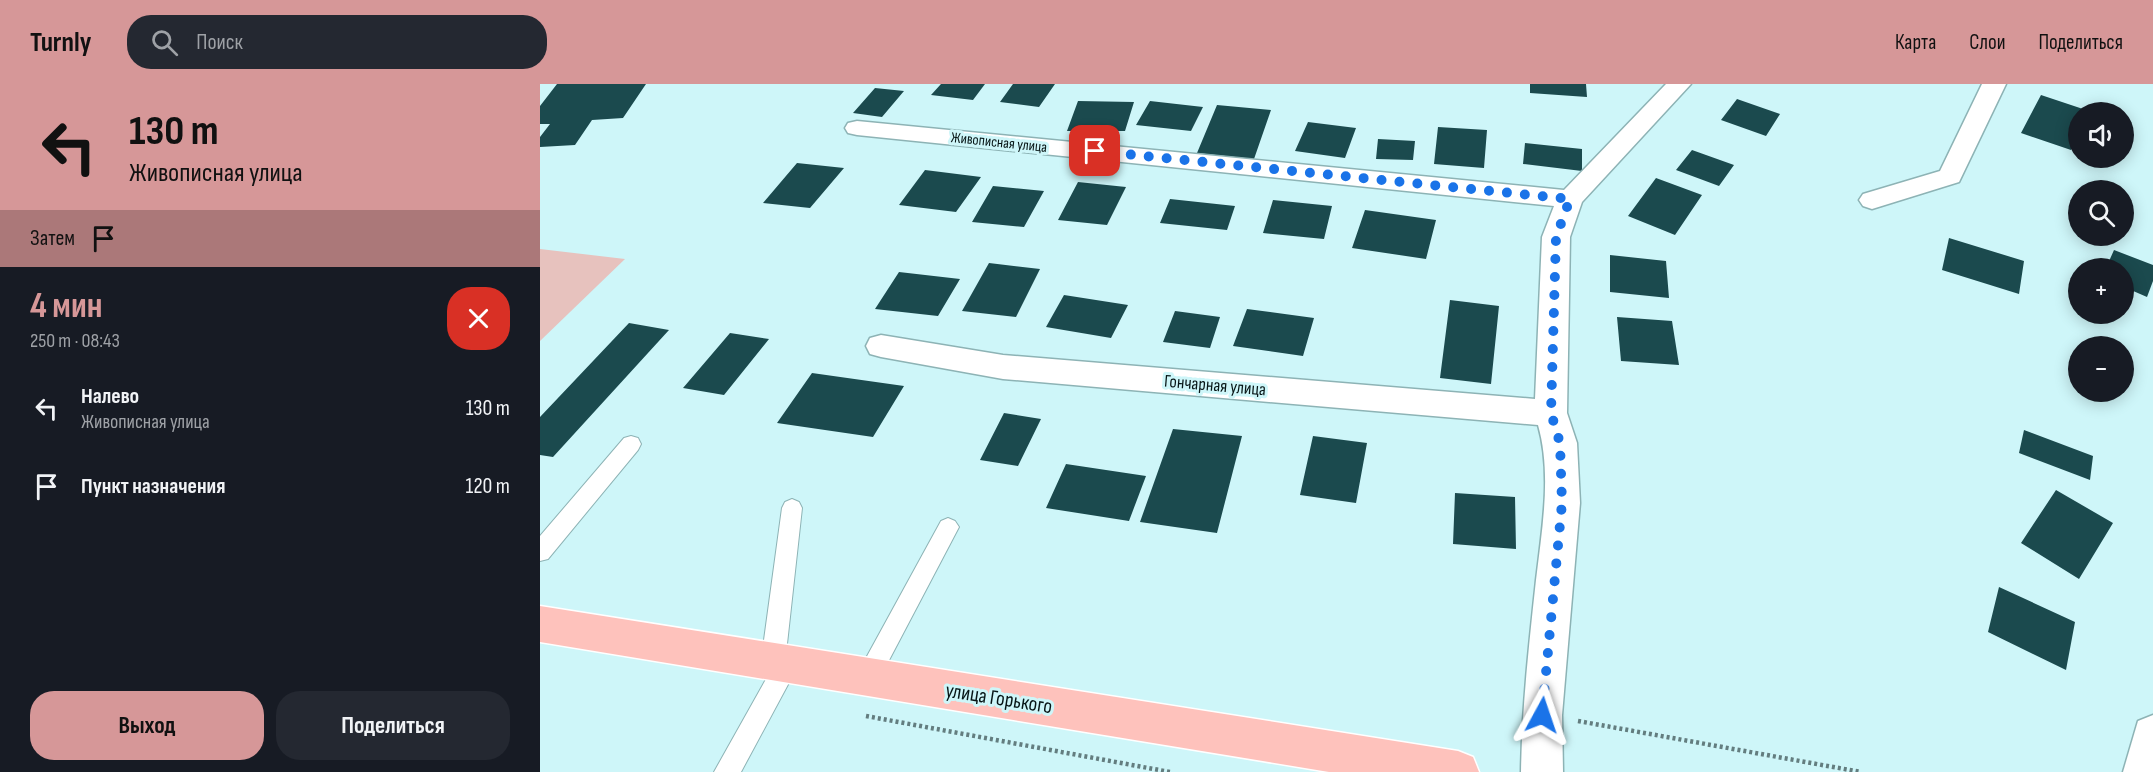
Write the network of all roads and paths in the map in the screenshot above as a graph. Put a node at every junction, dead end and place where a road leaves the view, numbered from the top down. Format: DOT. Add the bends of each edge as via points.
graph roads {
  1 [pos="1679,84"];
  2 [pos="1994,84"];
  3 [pos="857,128"];
  4 [pos="1570,199"];
  5 [pos="1872,201"];
  6 [pos="881,346"];
  7 [pos="1551,413"];
  8 [pos="632,444"];
  9 [pos="792,508"];
  10 [pos="948,527"];
  11 [pos="540,552"];
  12 [pos="540,624"];
  13 [pos="780,663"];
  14 [pos="864,696"];
  15 [pos="1542,715"];
  16 [pos="2153,736"];
  17 [pos="1395,767"];
  18 [pos="727,772"];
  19 [pos="1170,772"];
  20 [pos="1458,772"];
  21 [pos="1542,772"];
  22 [pos="1861,772"];
  23 [pos="2144,772"];
  1 -- 4 [label="street"];
  2 -- 5 [label="street" via="1950,176"];
  3 -- 4 [label="street, Живописная улица"];
  4 -- 7 [label="street" via="1556,237"];
  6 -- 7 [label="street, Гончарная улица" via="1003,367"];
  7 -- 15 [label="street" via="1560,443 1562,503"];
  8 -- 11 [label="lane"];
  9 -- 13 [label="lane"];
  10 -- 14 [label="lane"];
  12 -- 13 [label="main road, улица Горького"];
  13 -- 14 [label="main road, улица Горького"];
  13 -- 18 [label="lane"];
  14 -- 17 [label="main road, улица Горького"];
  14 -- 19 [label="path"];
  15 -- 21 [label="street"];
  15 -- 22 [label="path"];
  16 -- 23 [label="street"];
  17 -- 20 [label="main road, улица Горького"];
}
